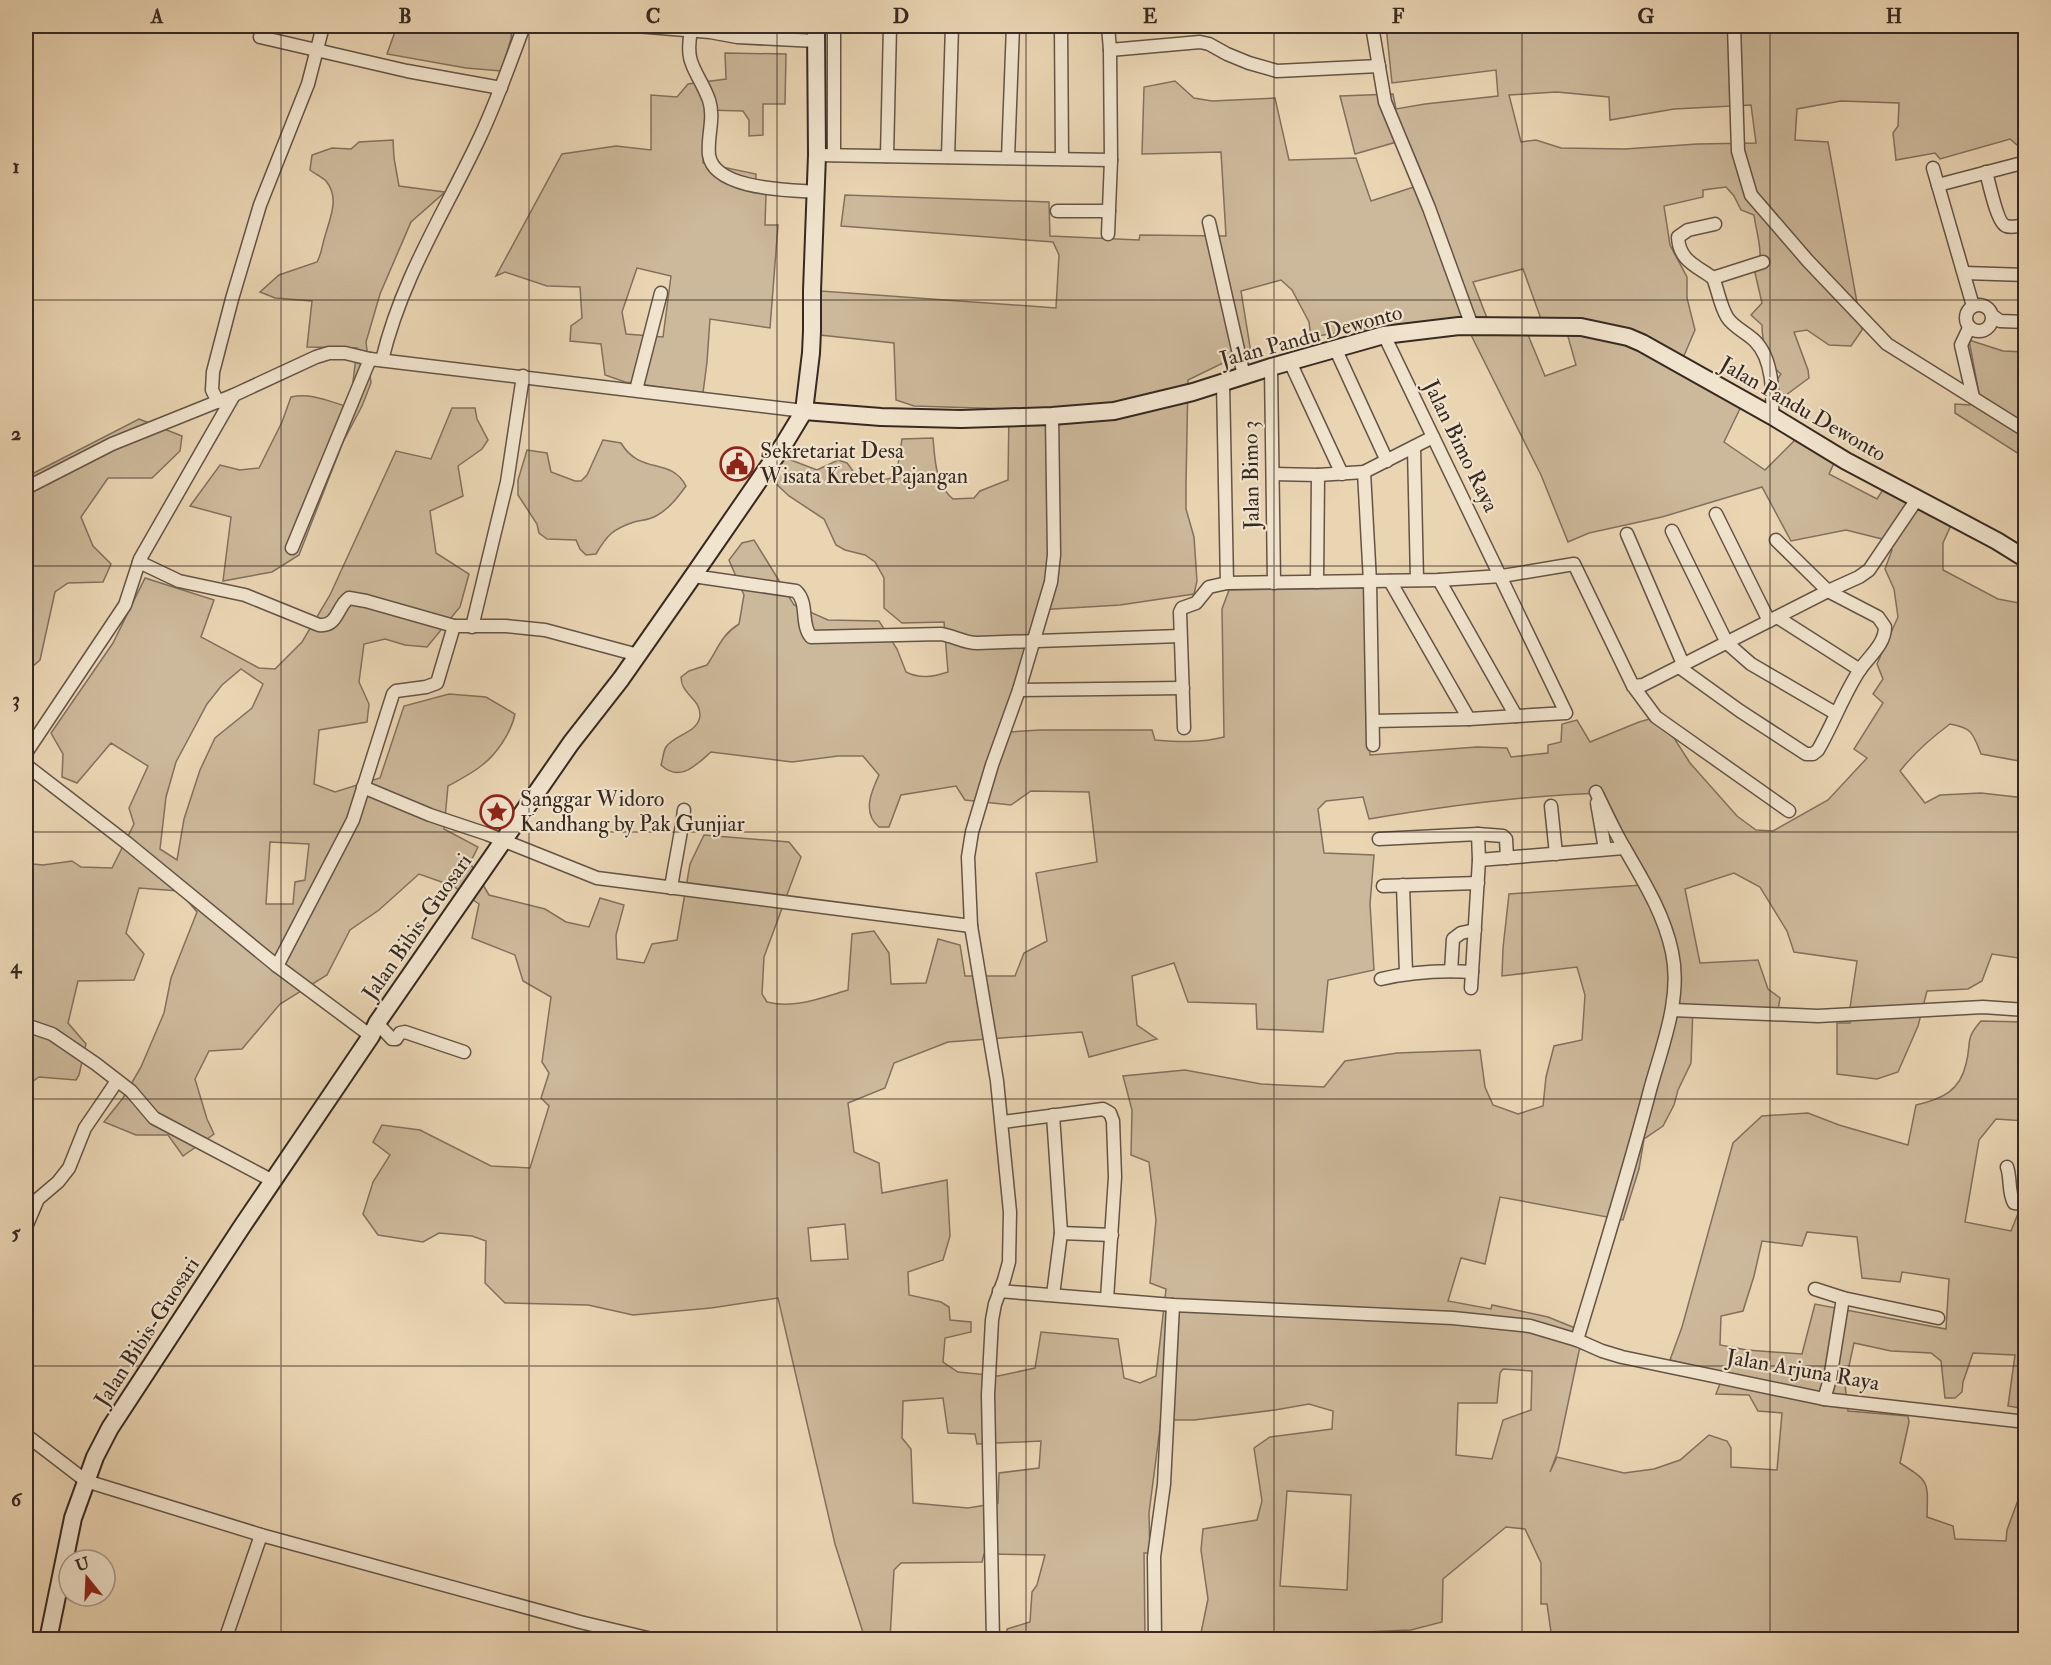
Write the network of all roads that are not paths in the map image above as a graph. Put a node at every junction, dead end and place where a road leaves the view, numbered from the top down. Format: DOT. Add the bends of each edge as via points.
graph roads {
  1 [pos="264,26"];
  2 [pos="323,26"];
  3 [pos="524,26"];
  4 [pos="636,26"];
  5 [pos="834,26"];
  6 [pos="891,26"];
  7 [pos="952,26"];
  8 [pos="1013,26"];
  9 [pos="1062,26"];
  10 [pos="1108,26"];
  11 [pos="1372,26"];
  12 [pos="1734,26"];
  13 [pos="692,31"];
  14 [pos="816,33"];
  15 [pos="1110,50"];
  16 [pos="318,51"];
  17 [pos="1378,66"];
  18 [pos="501,88"];
  19 [pos="826,155"];
  20 [pos="887,156"];
  21 [pos="948,157"];
  22 [pos="1008,158"];
  23 [pos="1062,159"];
  24 [pos="1111,160"];
  25 [pos="2024,166"];
  26 [pos="1933,168"];
  27 [pos="1986,172"];
  28 [pos="1938,185"];
  29 [pos="816,192"];
  30 [pos="1057,211"];
  31 [pos="1109,211"];
  32 [pos="1209,222"];
  33 [pos="1715,224"];
  34 [pos="2025,225"];
  35 [pos="1108,234"];
  36 [pos="1763,262"];
  37 [pos="1965,273"];
  38 [pos="2025,275"];
  39 [pos="1713,278"];
  40 [pos="661,293"];
  41 [pos="1973,306"];
  42 [pos="1993,316"];
  43 [pos="2025,322"];
  44 [pos="1472,326"];
  45 [pos="1969,328"];
  46 [pos="1384,335"];
  47 [pos="1335,348"];
  48 [pos="376,359"];
  49 [pos="1290,362"];
  50 [pos="1271,367"];
  51 [pos="523,376"];
  52 [pos="1244,376"];
  53 [pos="1223,382"];
  54 [pos="636,390"];
  55 [pos="234,396"];
  56 [pos="1973,397"];
  57 [pos="218,402"];
  58 [pos="804,411"];
  59 [pos="1052,416"];
  60 [pos="1772,416"];
  61 [pos="2025,431"];
  62 [pos="1433,437"];
  63 [pos="1414,447"];
  64 [pos="1387,461"];
  65 [pos="1364,472"];
  66 [pos="1273,474"];
  67 [pos="1342,474"];
  68 [pos="1318,475"];
  69 [pos="26,488"];
  70 [pos="1917,499"];
  71 [pos="1716,514"];
  72 [pos="1672,531"];
  73 [pos="1627,534"];
  74 [pos="1776,540"];
  75 [pos="292,548"];
  76 [pos="2025,559"];
  77 [pos="139,562"];
  78 [pos="693,576"];
  79 [pos="1502,576"];
  80 [pos="1417,580"];
  81 [pos="1439,580"];
  82 [pos="1390,581"];
  83 [pos="1317,582"];
  84 [pos="1370,582"];
  85 [pos="1227,583"];
  86 [pos="1274,583"];
  87 [pos="1828,591"];
  88 [pos="1773,619"];
  89 [pos="454,627"];
  90 [pos="472,627"];
  91 [pos="1180,636"];
  92 [pos="1034,640"];
  93 [pos="1727,643"];
  94 [pos="638,655"];
  95 [pos="1681,666"];
  96 [pos="1860,670"];
  97 [pos="1633,686"];
  98 [pos="1183,688"];
  99 [pos="1019,690"];
  100 [pos="1835,713"];
  101 [pos="1516,716"];
  102 [pos="1470,719"];
  103 [pos="1373,720"];
  104 [pos="1184,728"];
  105 [pos="1373,745"];
  106 [pos="26,753"];
  107 [pos="26,765"];
  108 [pos="363,787"];
  109 [pos="1551,806"];
  110 [pos="684,810"];
  111 [pos="1789,811"];
  112 [pos="1478,834"];
  113 [pos="1379,839"];
  114 [pos="505,841"];
  115 [pos="1624,848"];
  116 [pos="1605,849"];
  117 [pos="1556,854"];
  118 [pos="1507,858"];
  119 [pos="1479,860"];
  120 [pos="1478,884"];
  121 [pos="1403,885"];
  122 [pos="1383,886"];
  123 [pos="671,888"];
  124 [pos="971,926"];
  125 [pos="1475,930"];
  126 [pos="277,966"];
  127 [pos="1451,971"];
  128 [pos="1472,972"];
  129 [pos="1406,973"];
  130 [pos="1381,979"];
  131 [pos="1471,988"];
  132 [pos="1672,1010"];
  133 [pos="2025,1010"];
  134 [pos="26,1025"];
  135 [pos="374,1029"];
  136 [pos="464,1052"];
  137 [pos="117,1081"];
  138 [pos="1053,1115"];
  139 [pos="1003,1122"];
  140 [pos="2007,1167"];
  141 [pos="273,1181"];
  142 [pos="2025,1204"];
  143 [pos="26,1227"];
  144 [pos="1061,1233"];
  145 [pos="1112,1235"];
  146 [pos="1815,1289"];
  147 [pos="999,1291"];
  148 [pos="1053,1295"];
  149 [pos="1843,1298"];
  150 [pos="1107,1299"];
  151 [pos="1173,1305"];
  152 [pos="1938,1318"];
  153 [pos="1577,1340"];
  154 [pos="1824,1399"];
  155 [pos="2025,1422"];
  156 [pos="26,1435"];
  157 [pos="86,1481"];
  158 [pos="261,1535"];
  159 [pos="48,1640"];
  160 [pos="225,1640"];
  161 [pos="656,1640"];
  162 [pos="993,1640"];
  163 [pos="1155,1640"];
  1 -- 16 [label="street" via="260,37"];
  2 -- 16 [label="street"];
  3 -- 18 [label="street"];
  4 -- 13 [label="street"];
  5 -- 19 [label="street"];
  6 -- 20 [label="street"];
  7 -- 21 [label="street"];
  8 -- 22 [label="street"];
  9 -- 23 [label="street"];
  10 -- 15 [label="street"];
  11 -- 17 [label="street"];
  12 -- 56 [label="street" via="1738,151 1751,195 1887,345"];
  13 -- 14 [label="street" via="737,37"];
  13 -- 29 [label="street" via="689,54 709,101 709,154 715,166 727,176 767,189"];
  14 -- 19 [label="street"];
  15 -- 17 [label="street" via="1200,42 1278,71"];
  15 -- 24 [label="street"];
  16 -- 18 [label="street"];
  16 -- 57 [label="street" via="260,205 232,299 213,372 212,390"];
  17 -- 44 [label="street" via="1385,102"];
  18 -- 48 [label="street" via="409,278 387,341"];
  19 -- 20 [label="street"];
  19 -- 29 [label="street"];
  20 -- 21 [label="street"];
  21 -- 22 [label="street"];
  22 -- 23 [label="street"];
  23 -- 24 [label="street"];
  24 -- 31 [label="street"];
  25 -- 27 [label="street"];
  26 -- 28 [label="street"];
  27 -- 28 [label="street"];
  27 -- 34 [label="street" via="2002,224"];
  28 -- 37 [label="street"];
  29 -- 58 [label="street" via="812,353"];
  30 -- 31 [label="street"];
  31 -- 35 [label="street"];
  32 -- 52 [label="street"];
  33 -- 39 [label="street" via="1682,232 1678,240 1685,257"];
  36 -- 39 [label="street"];
  37 -- 38 [label="street"];
  37 -- 41 [label="street"];
  39 -- 60 [label="street" via="1727,318 1756,342 1767,363 1773,394"];
  40 -- 54 [label="street"];
  41 -- 42 [label="street" via="1982,304"];
  41 -- 45 [label="street" via="1965,320"];
  42 -- 43 [label="street" via="2000,321"];
  42 -- 45 [label="street" via="1985,330"];
  44 -- 46 [label="street, Jalan Pandu Dewonto"];
  44 -- 60 [label="street, Jalan Pandu Dewonto" via="1581,327 1628,337"];
  45 -- 56 [label="street" via="1960,345"];
  46 -- 47 [label="street, Jalan Pandu Dewonto"];
  46 -- 62 [label="street, Jalan Bimo Raya"];
  47 -- 49 [label="street, Jalan Pandu Dewonto"];
  47 -- 64 [label="street"];
  48 -- 51 [label="street"];
  48 -- 55 [label="street" via="329,353"];
  48 -- 75 [label="street"];
  49 -- 50 [label="street, Jalan Pandu Dewonto"];
  49 -- 67 [label="street"];
  50 -- 52 [label="street, Jalan Pandu Dewonto"];
  50 -- 66 [label="street, Jalan Bimo 3"];
  51 -- 54 [label="street"];
  51 -- 90 [label="street" via="507,482"];
  52 -- 53 [label="street, Jalan Pandu Dewonto"];
  53 -- 59 [label="street, Jalan Pandu Dewonto" via="1113,411"];
  53 -- 85 [label="street"];
  54 -- 58 [label="street"];
  55 -- 57 [label="street"];
  55 -- 77 [label="street"];
  56 -- 61 [label="street"];
  57 -- 69 [label="street" via="112,444"];
  58 -- 59 [label="street, Jalan Pandu Dewonto" via="930,418"];
  58 -- 78 [label="street, Jalan Bibis-Guosari"];
  59 -- 92 [label="street" via="1053,570"];
  60 -- 70 [label="street, Jalan Pandu Dewonto"];
  62 -- 63 [label="street"];
  62 -- 79 [label="street, Jalan Bimo Raya"];
  63 -- 64 [label="street"];
  63 -- 80 [label="street"];
  64 -- 65 [label="street"];
  65 -- 67 [label="street"];
  65 -- 84 [label="street"];
  66 -- 68 [label="street"];
  66 -- 86 [label="street, Jalan Bimo 3"];
  67 -- 68 [label="street"];
  68 -- 83 [label="street"];
  70 -- 76 [label="street, Jalan Pandu Dewonto"];
  70 -- 87 [label="street" via="1869,570"];
  71 -- 88 [label="street"];
  72 -- 93 [label="street"];
  73 -- 95 [label="street"];
  74 -- 87 [label="street"];
  77 -- 89 [label="street" via="179,581 245,595 319,625 328,625 335,619 342,603 349,598"];
  77 -- 106 [label="street" via="125,605"];
  78 -- 92 [label="street" via="796,591 802,599 805,628 811,637 940,634 968,643"];
  78 -- 94 [label="street, Jalan Bibis-Guosari"];
  79 -- 81 [label="street"];
  79 -- 97 [label="street" via="1574,564"];
  79 -- 101 [label="street, Jalan Bimo Raya" via="1566,712"];
  80 -- 81 [label="street"];
  80 -- 82 [label="street"];
  81 -- 101 [label="street"];
  82 -- 84 [label="street"];
  82 -- 102 [label="street"];
  83 -- 84 [label="street"];
  83 -- 86 [label="street"];
  84 -- 103 [label="street"];
  85 -- 86 [label="street"];
  85 -- 91 [label="street" via="1209,587 1196,603 1181,609"];
  87 -- 88 [label="street"];
  87 -- 96 [label="street" via="1884,624 1884,636"];
  88 -- 93 [label="street"];
  88 -- 96 [label="street"];
  89 -- 90 [label="street"];
  89 -- 108 [label="street" via="437,682 393,694"];
  90 -- 94 [label="street" via="545,630"];
  91 -- 92 [label="street"];
  91 -- 98 [label="street"];
  92 -- 99 [label="street"];
  93 -- 95 [label="street"];
  93 -- 100 [label="street" via="1751,664"];
  94 -- 114 [label="street, Jalan Bibis-Guosari" via="571,743"];
  95 -- 97 [label="street"];
  95 -- 100 [label="street" via="1806,754 1818,750"];
  96 -- 100 [label="street"];
  97 -- 111 [label="street" via="1656,717"];
  98 -- 99 [label="street"];
  98 -- 104 [label="street"];
  99 -- 124 [label="street" via="972,832 968,871"];
  101 -- 102 [label="street"];
  102 -- 103 [label="street"];
  103 -- 105 [label="street"];
  107 -- 126 [label="street"];
  108 -- 114 [label="street"];
  108 -- 126 [label="street" via="353,820"];
  109 -- 117 [label="street"];
  110 -- 123 [label="street"];
  112 -- 113 [label="street"];
  112 -- 118 [label="street" via="1503,836"];
  112 -- 119 [label="street"];
  114 -- 123 [label="street" via="597,878"];
  114 -- 135 [label="street, Jalan Bibis-Guosari"];
  115 -- 116 [label="street"];
  115 -- 116 [label="street" via="1596,792"];
  115 -- 132 [label="street" via="1646,882 1666,928 1676,976"];
  116 -- 117 [label="street"];
  117 -- 118 [label="street"];
  118 -- 119 [label="street"];
  119 -- 120 [label="street"];
  120 -- 121 [label="street"];
  120 -- 125 [label="street"];
  121 -- 122 [label="street"];
  121 -- 129 [label="street"];
  123 -- 124 [label="street"];
  124 -- 139 [label="street"];
  125 -- 127 [label="street" via="1453,939"];
  125 -- 128 [label="street"];
  126 -- 135 [label="street"];
  127 -- 128 [label="street"];
  127 -- 129 [label="street"];
  128 -- 131 [label="street"];
  129 -- 130 [label="street"];
  132 -- 133 [label="street" via="1818,1016 1983,1007"];
  132 -- 153 [label="street"];
  134 -- 137 [label="street" via="52,1034"];
  135 -- 136 [label="street" via="392,1039 405,1032"];
  135 -- 141 [label="street, Jalan Bibis-Guosari"];
  137 -- 141 [label="street" via="154,1118"];
  137 -- 143 [label="street" via="85,1128 69,1168 38,1199"];
  138 -- 139 [label="street"];
  138 -- 144 [label="street"];
  138 -- 145 [label="street" via="1103,1109 1112,1116"];
  139 -- 147 [label="street" via="1010,1239 1009,1262"];
  140 -- 142 [label="street" via="2011,1197 2014,1203"];
  141 -- 157 [label="street, Jalan Bibis-Guosari" via="110,1428"];
  144 -- 145 [label="street"];
  144 -- 148 [label="street"];
  145 -- 150 [label="street"];
  146 -- 149 [label="street"];
  147 -- 148 [label="street, Jalan Arjuna Raya"];
  147 -- 162 [label="street" via="992,1320 988,1395"];
  148 -- 150 [label="street, Jalan Arjuna Raya"];
  149 -- 152 [label="street"];
  149 -- 154 [label="street"];
  150 -- 151 [label="street, Jalan Arjuna Raya"];
  151 -- 153 [label="street, Jalan Arjuna Raya" via="1454,1318 1530,1326"];
  151 -- 163 [label="street" via="1164,1484 1154,1557"];
  153 -- 154 [label="street, Jalan Arjuna Raya" via="1630,1359"];
  154 -- 155 [label="street, Jalan Arjuna Raya"];
  156 -- 157 [label="street"];
  157 -- 158 [label="street"];
  157 -- 159 [label="street, Jalan Bibis-Guosari" via="73,1518"];
  158 -- 160 [label="street"];
  158 -- 161 [label="street"];
}
